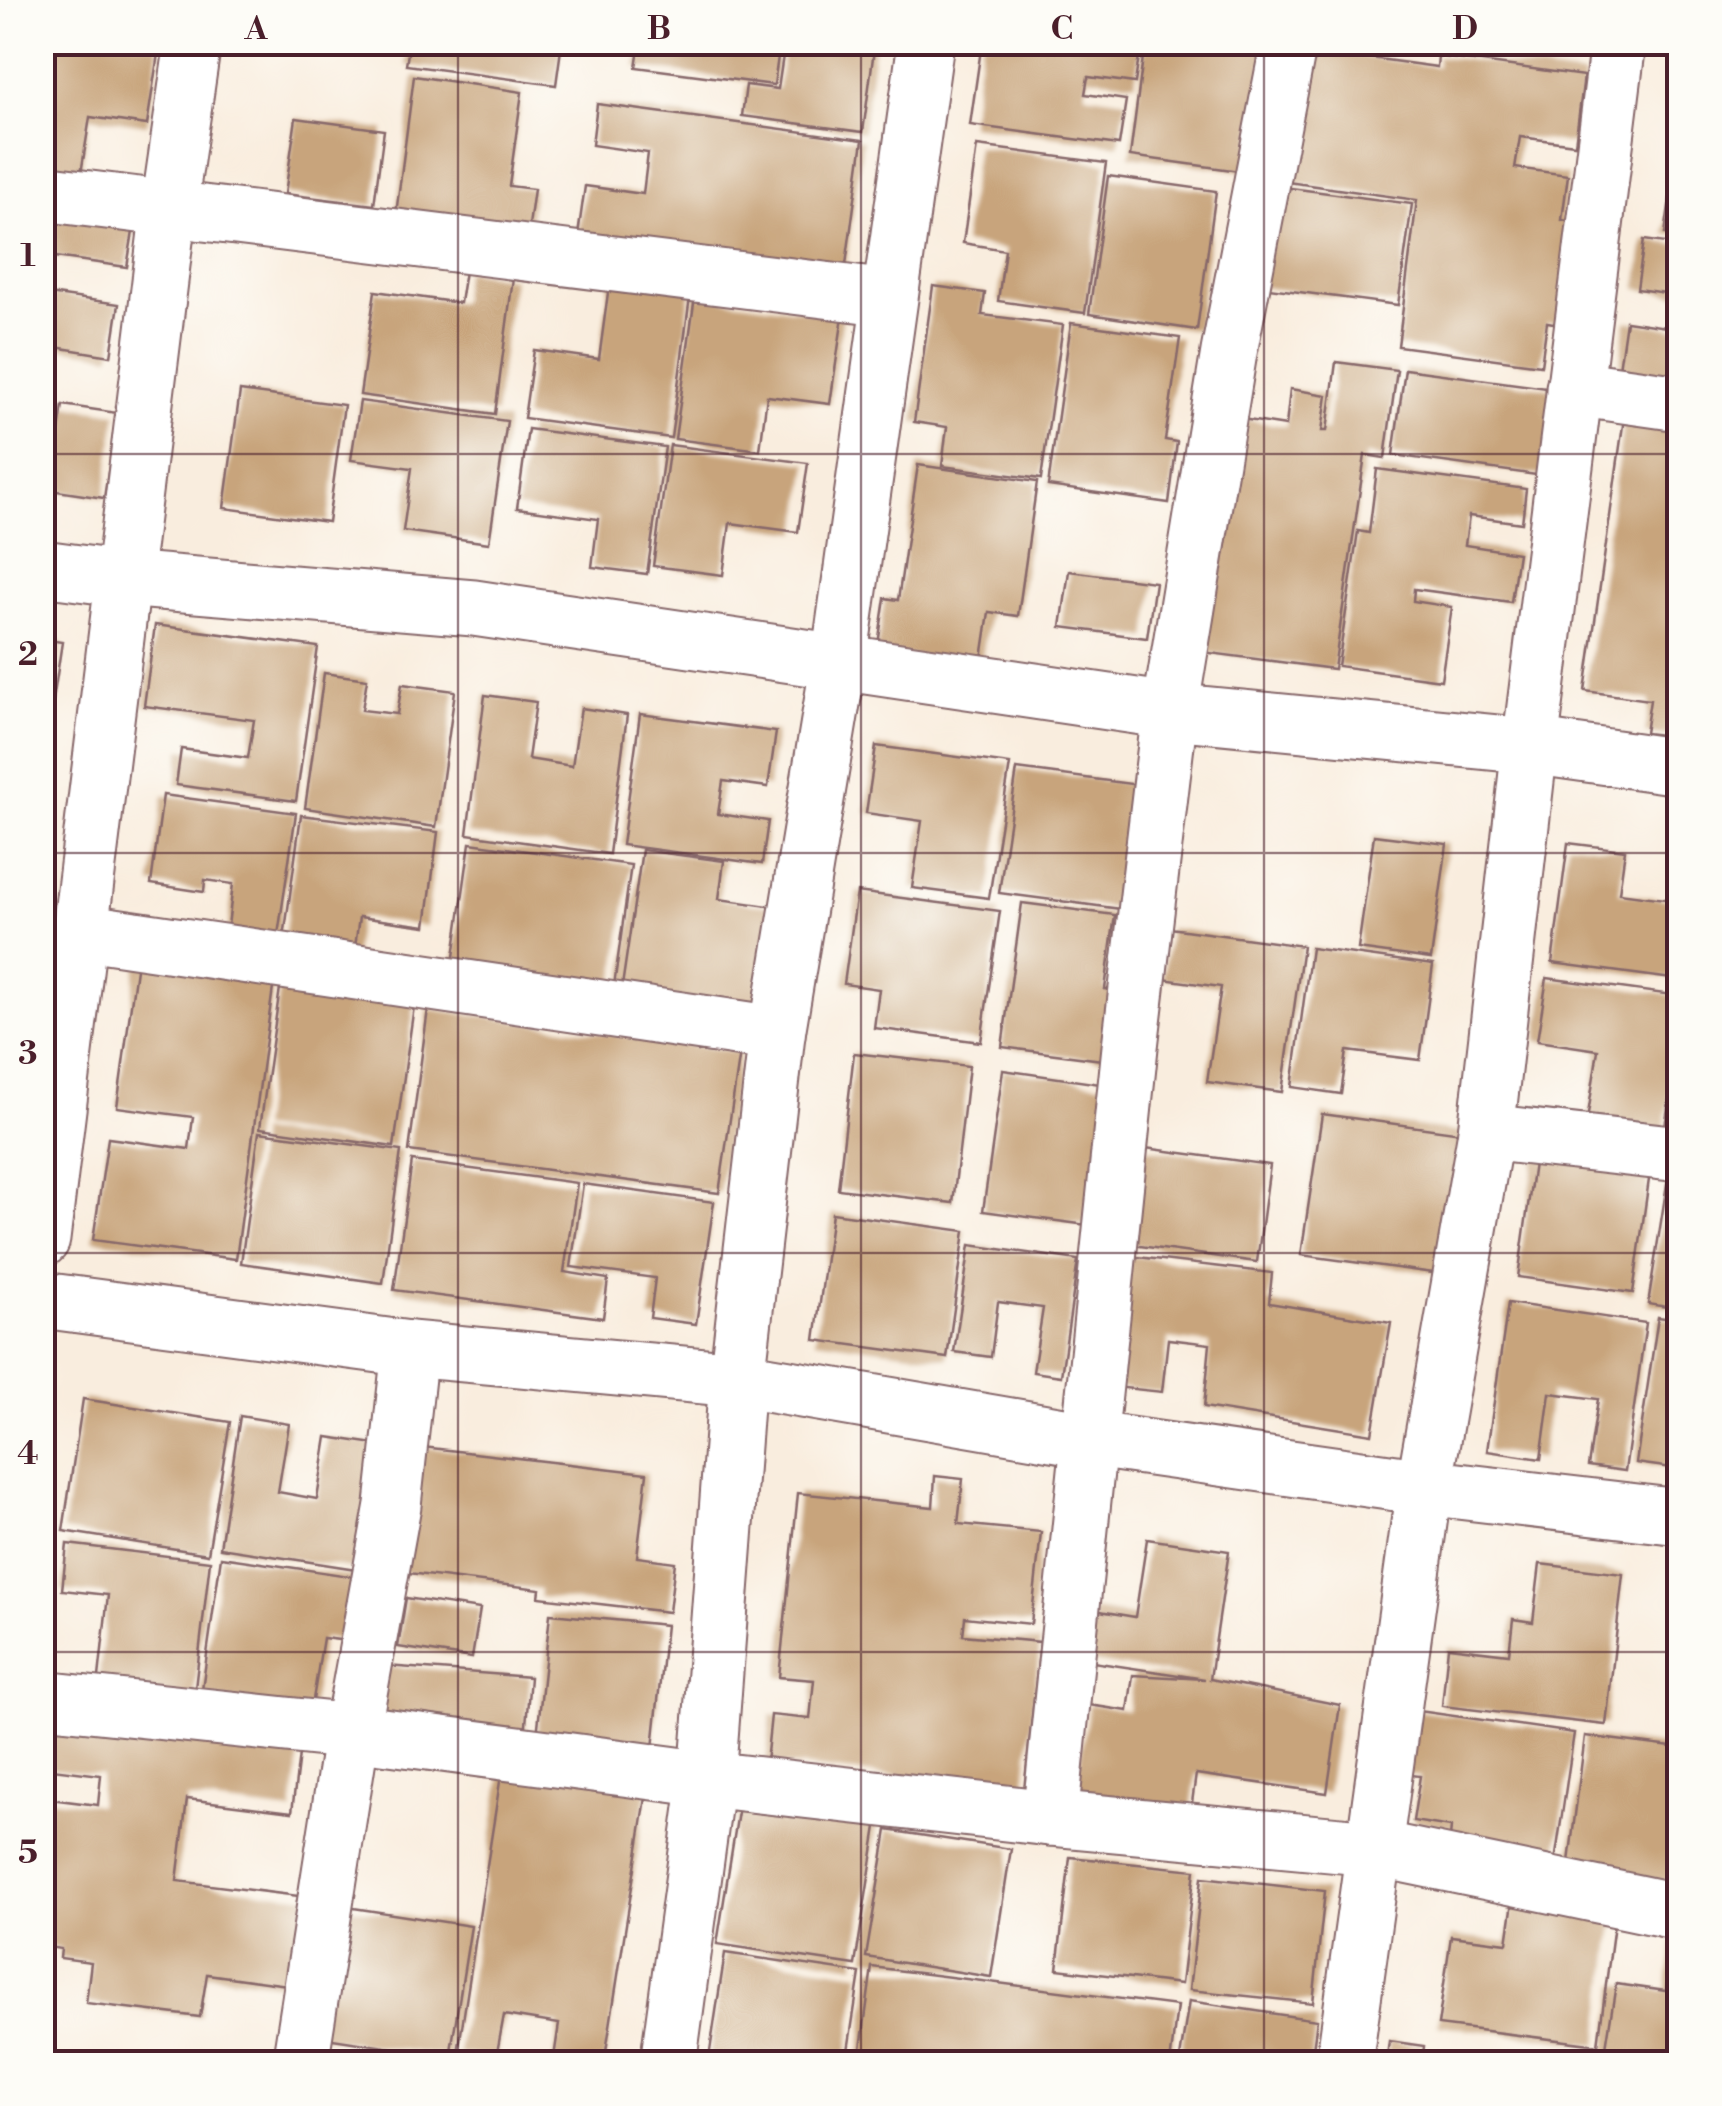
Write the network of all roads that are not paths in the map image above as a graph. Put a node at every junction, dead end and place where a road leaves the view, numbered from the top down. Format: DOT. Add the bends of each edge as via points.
graph roads {
  1 [pos="193,42"];
  2 [pos="926,42"];
  3 [pos="1289,42"];
  4 [pos="1618,42"];
  5 [pos="42,193"];
  6 [pos="170,208"];
  7 [pos="889,298"];
  8 [pos="1574,388"];
  9 [pos="1680,403"];
  10 [pos="42,568"];
  11 [pos="124,579"];
  12 [pos="838,661"];
  13 [pos="1170,711"];
  14 [pos="1530,746"];
  15 [pos="1680,766"];
  16 [pos="80,931"];
  17 [pos="778,1034"];
  18 [pos="1486,1132"];
  19 [pos="1680,1154"];
  20 [pos="42,1239"];
  21 [pos="42,1300"];
  22 [pos="410,1349"];
  23 [pos="737,1380"];
  24 [pos="1087,1439"];
  25 [pos="1424,1486"];
  26 [pos="1680,1517"];
  27 [pos="42,1698"];
  28 [pos="352,1732"];
  29 [pos="707,1779"];
  30 [pos="1050,1818"];
  31 [pos="1372,1848"];
  32 [pos="1680,1912"];
  33 [pos="300,2064"];
  34 [pos="668,2064"];
  35 [pos="1344,2064"];
  1 -- 6 [label="street"];
  2 -- 7 [label="street"];
  3 -- 13 [label="street"];
  4 -- 8 [label="street"];
  5 -- 6 [label="street"];
  6 -- 7 [label="street"];
  6 -- 11 [label="street"];
  7 -- 12 [label="street"];
  8 -- 9 [label="street"];
  8 -- 14 [label="street"];
  10 -- 11 [label="street"];
  11 -- 12 [label="street" via="474,608"];
  11 -- 16 [label="street"];
  12 -- 13 [label="street"];
  12 -- 17 [label="street"];
  13 -- 14 [label="street"];
  13 -- 24 [label="street"];
  14 -- 15 [label="street"];
  14 -- 18 [label="street"];
  16 -- 17 [label="street"];
  16 -- 20 [label="street"];
  17 -- 23 [label="street"];
  18 -- 19 [label="street"];
  18 -- 25 [label="street"];
  21 -- 22 [label="street"];
  22 -- 23 [label="street"];
  22 -- 28 [label="street" via="392,1505"];
  23 -- 24 [label="street"];
  23 -- 29 [label="street"];
  24 -- 25 [label="street"];
  24 -- 30 [label="street"];
  25 -- 26 [label="street"];
  25 -- 31 [label="street"];
  27 -- 28 [label="street"];
  28 -- 29 [label="street"];
  28 -- 33 [label="street"];
  29 -- 30 [label="street"];
  29 -- 34 [label="street"];
  30 -- 31 [label="street"];
  31 -- 32 [label="street"];
  31 -- 35 [label="street"];
}
